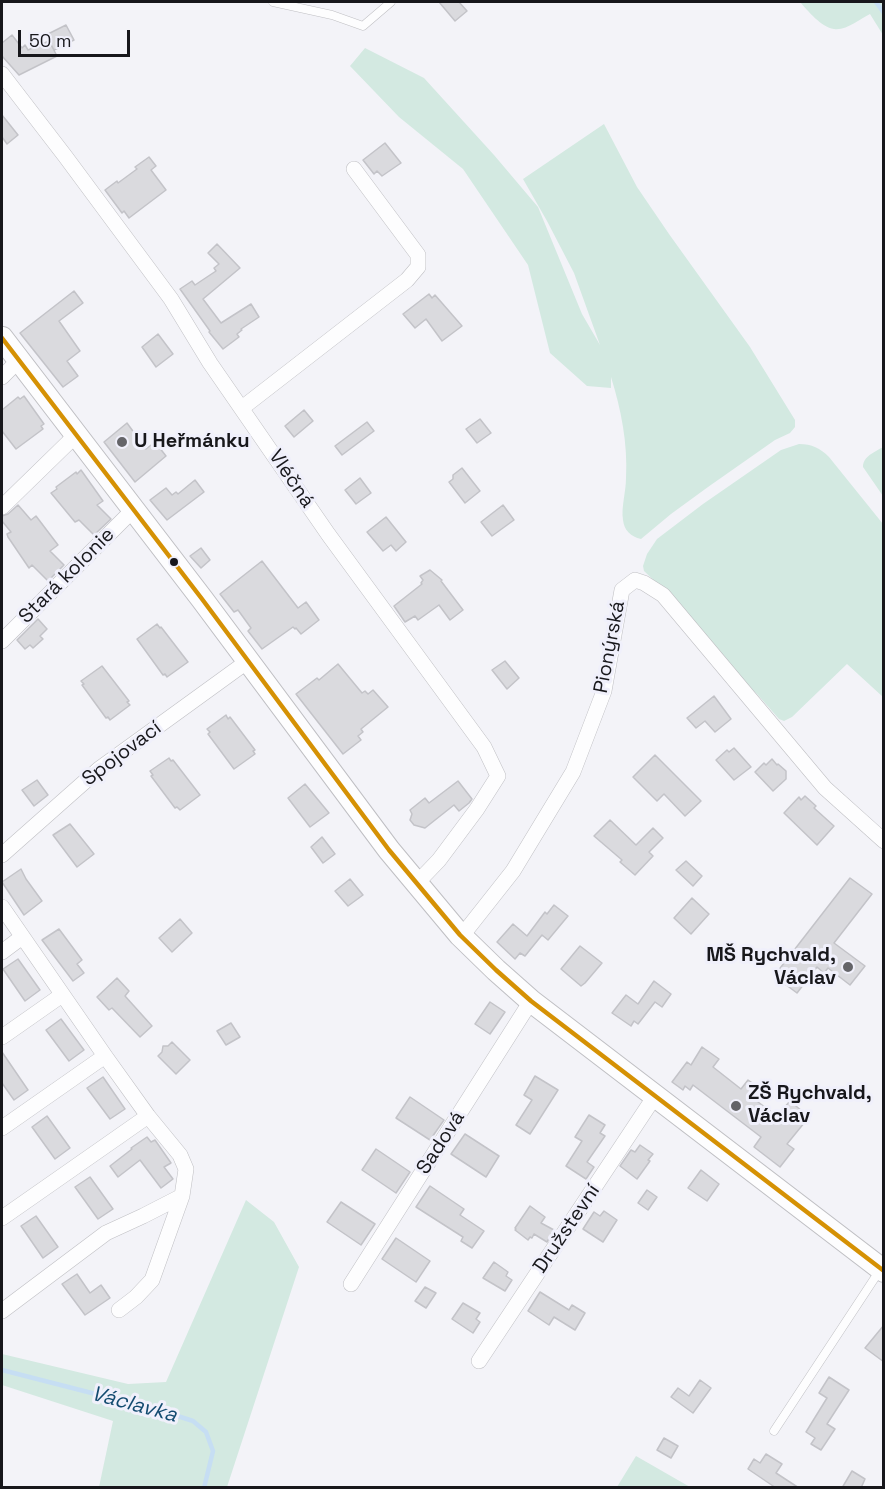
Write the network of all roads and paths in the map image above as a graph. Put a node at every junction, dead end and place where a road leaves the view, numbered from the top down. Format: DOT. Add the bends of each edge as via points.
graph roads {
  1 [pos="273,2"];
  2 [pos="391,2"];
  3 [pos="2,74"];
  4 [pos="354,170"];
  5 [pos="2,338"];
  6 [pos="19,360"];
  7 [pos="2,377"];
  8 [pos="242,408"];
  9 [pos="76,435"];
  10 [pos="2,507"];
  11 [pos="133,510"];
  12 [pos="2,641"];
  13 [pos="248,661"];
  14 [pos="884,841"];
  15 [pos="2,855"];
  16 [pos="416,884"];
  17 [pos="2,907"];
  18 [pos="460,935"];
  19 [pos="22,937"];
  20 [pos="2,952"];
  21 [pos="63,995"];
  22 [pos="531,1001"];
  23 [pos="2,1037"];
  24 [pos="105,1056"];
  25 [pos="655,1096"];
  26 [pos="148,1116"];
  27 [pos="2,1128"];
  28 [pos="182,1196"];
  29 [pos="2,1218"];
  30 [pos="882,1270"];
  31 [pos="351,1284"];
  32 [pos="119,1310"];
  33 [pos="2,1311"];
  34 [pos="479,1361"];
  35 [pos="774,1431"];
  1 -- 2 [label="lane" via="363,26"];
  3 -- 8 [label="street, Vléčná" via="171,299"];
  4 -- 8 [label="street" via="418,255 418,267 407,280"];
  5 -- 6 [label="street"];
  6 -- 7 [label="street"];
  6 -- 9 [label="street"];
  8 -- 16 [label="street, Vléčná" via="328,534 484,747 498,776 439,860"];
  9 -- 10 [label="street"];
  9 -- 11 [label="street"];
  11 -- 12 [label="street, Stará kolonie"];
  11 -- 13 [label="street"];
  13 -- 15 [label="street, Spojovací" via="99,769"];
  13 -- 16 [label="street"];
  14 -- 18 [label="street, Pionýrská" via="825,788 663,594 635,580 622,590 604,691 573,772 513,871"];
  16 -- 18 [label="street"];
  17 -- 19 [label="street"];
  18 -- 22 [label="street"];
  19 -- 20 [label="street"];
  19 -- 21 [label="street"];
  21 -- 23 [label="street"];
  21 -- 24 [label="street"];
  22 -- 25 [label="street"];
  22 -- 31 [label="street, Sadová"];
  24 -- 26 [label="street"];
  24 -- 27 [label="street"];
  25 -- 30 [label="street"];
  25 -- 34 [label="street, Družstevní"];
  26 -- 28 [label="street" via="180,1155 186,1169"];
  26 -- 29 [label="street"];
  28 -- 32 [label="street" via="152,1280"];
  28 -- 33 [label="street" via="106,1233"];
  30 -- 35 [label="lane"];
}
